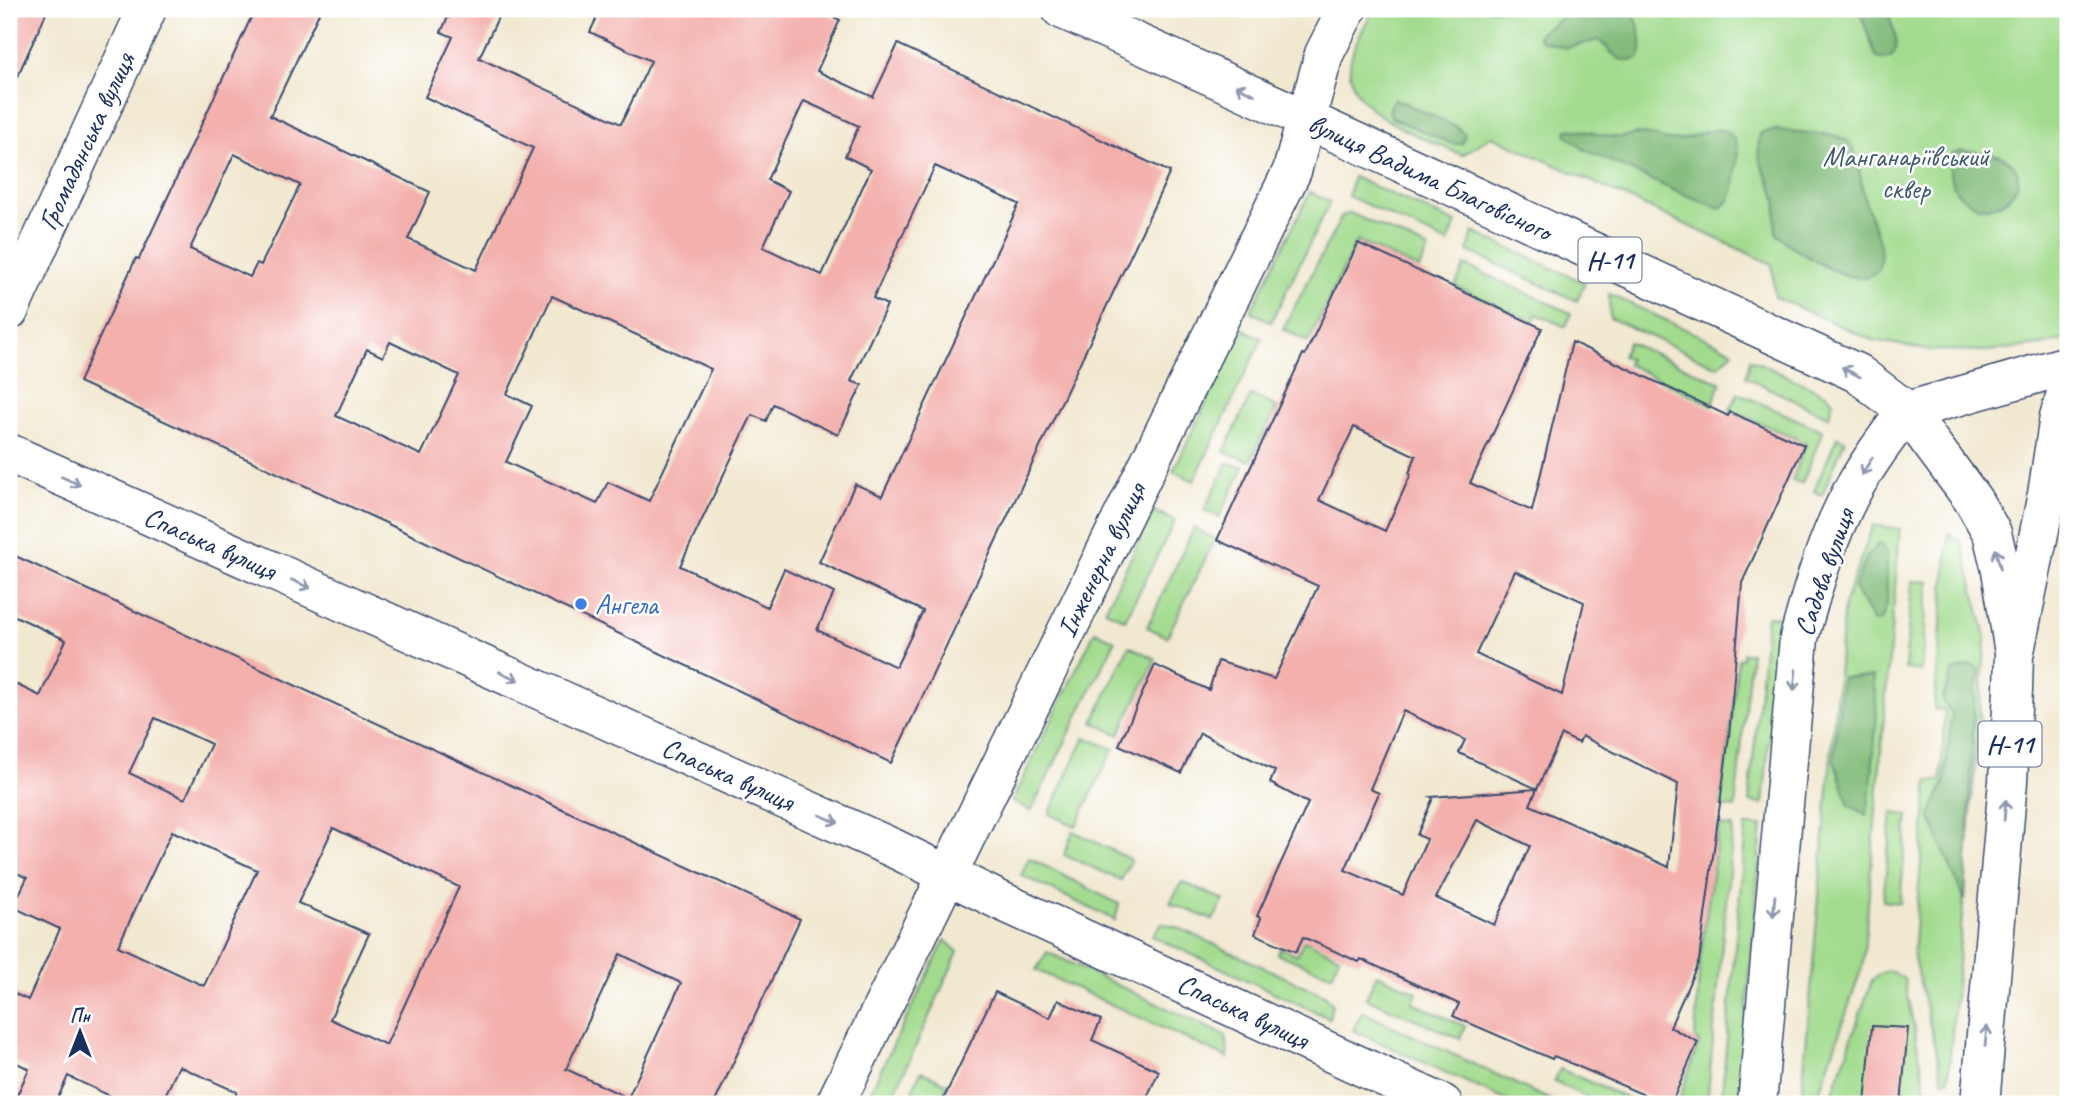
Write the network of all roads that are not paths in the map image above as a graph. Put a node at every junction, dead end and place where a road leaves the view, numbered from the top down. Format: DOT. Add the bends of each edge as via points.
graph roads {
  1 [pos="147,9"];
  2 [pos="1061,9"];
  3 [pos="1347,9"];
  4 [pos="1307,120"];
  5 [pos="9,311"];
  6 [pos="2068,365"];
  7 [pos="2068,387"];
  8 [pos="1907,411"];
  9 [pos="9,453"];
  10 [pos="2014,653"];
  11 [pos="947,874"];
  12 [pos="835,1104"];
  13 [pos="1443,1104"];
  14 [pos="1756,1104"];
  15 [pos="1980,1104"];
  1 -- 5 [label="street, Громадянська вулиця"];
  4 -- 2 [label="street, вулиця Вадима Благовісного / Н-11, one-way"];
  3 -- 4 [label="street, Інженерна вулиця" via="1324,54"];
  8 -- 4 [label="street, вулиця Вадима Благовісного / Н-11, one-way" via="1857,373"];
  4 -- 11 [label="street, Інженерна вулиця" via="1292,171"];
  6 -- 8 [label="street"];
  7 -- 10 [label="street"];
  10 -- 8 [label="street, Н-11, one-way" via="1992,533"];
  8 -- 14 [label="street, Садова вулиця, one-way" via="1880,445 1841,516 1817,572 1799,638"];
  9 -- 11 [label="street, Спаська вулиця, one-way"];
  15 -- 10 [label="street, Н-11, one-way" via="2008,781"];
  11 -- 12 [label="street, Інженерна вулиця"];
  11 -- 13 [label="street, Спаська вулиця"];
}
